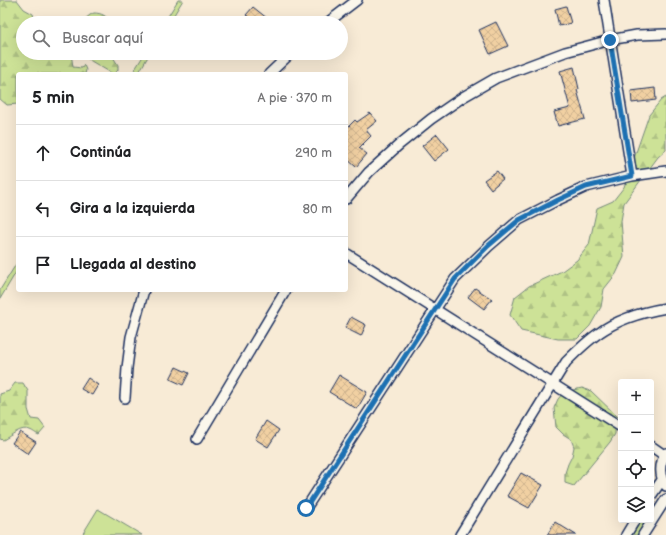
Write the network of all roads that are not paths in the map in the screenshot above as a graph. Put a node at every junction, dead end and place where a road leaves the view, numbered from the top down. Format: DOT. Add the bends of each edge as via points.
graph roads {
  1 [pos="357,0"];
  2 [pos="604,0"];
  3 [pos="336,16"];
  4 [pos="666,34"];
  5 [pos="610,40"];
  6 [pos="284,60"];
  7 [pos="271,72"];
  8 [pos="666,171"];
  9 [pos="632,176"];
  10 [pos="348,198"];
  11 [pos="348,254"];
  12 [pos="143,292"];
  13 [pos="285,292"];
  14 [pos="666,308"];
  15 [pos="436,309"];
  16 [pos="553,384"];
  17 [pos="125,398"];
  18 [pos="618,425"];
  19 [pos="196,439"];
  20 [pos="654,448"];
  21 [pos="665,454"];
  22 [pos="664,483"];
  23 [pos="654,493"];
  24 [pos="666,499"];
  25 [pos="306,508"];
  26 [pos="633,523"];
  27 [pos="460,535"];
  28 [pos="626,535"];
  29 [pos="643,535"];
  1 -- 3 [label="street"];
  2 -- 5 [label="street"];
  4 -- 5 [label="street" via="637,35"];
  5 -- 9 [label="street"];
  5 -- 10 [label="street" via="530,64 496,78 463,97 400,144 369,172"];
  6 -- 7 [label="street"];
  8 -- 9 [label="street"];
  9 -- 15 [label="street" via="586,187 519,220 455,279"];
  11 -- 15 [label="street"];
  12 -- 17 [label="street" via="131,338"];
  13 -- 19 [label="street"];
  14 -- 16 [label="street" via="617,322 599,332 566,362"];
  15 -- 16 [label="street"];
  15 -- 25 [label="street"];
  16 -- 18 [label="street"];
  16 -- 27 [label="street"];
  20 -- 21 [label="street"];
  21 -- 22 [label="street" via="660,472"];
  22 -- 23 [label="street"];
  24 -- 29 [label="street"];
  26 -- 28 [label="street"];
}
